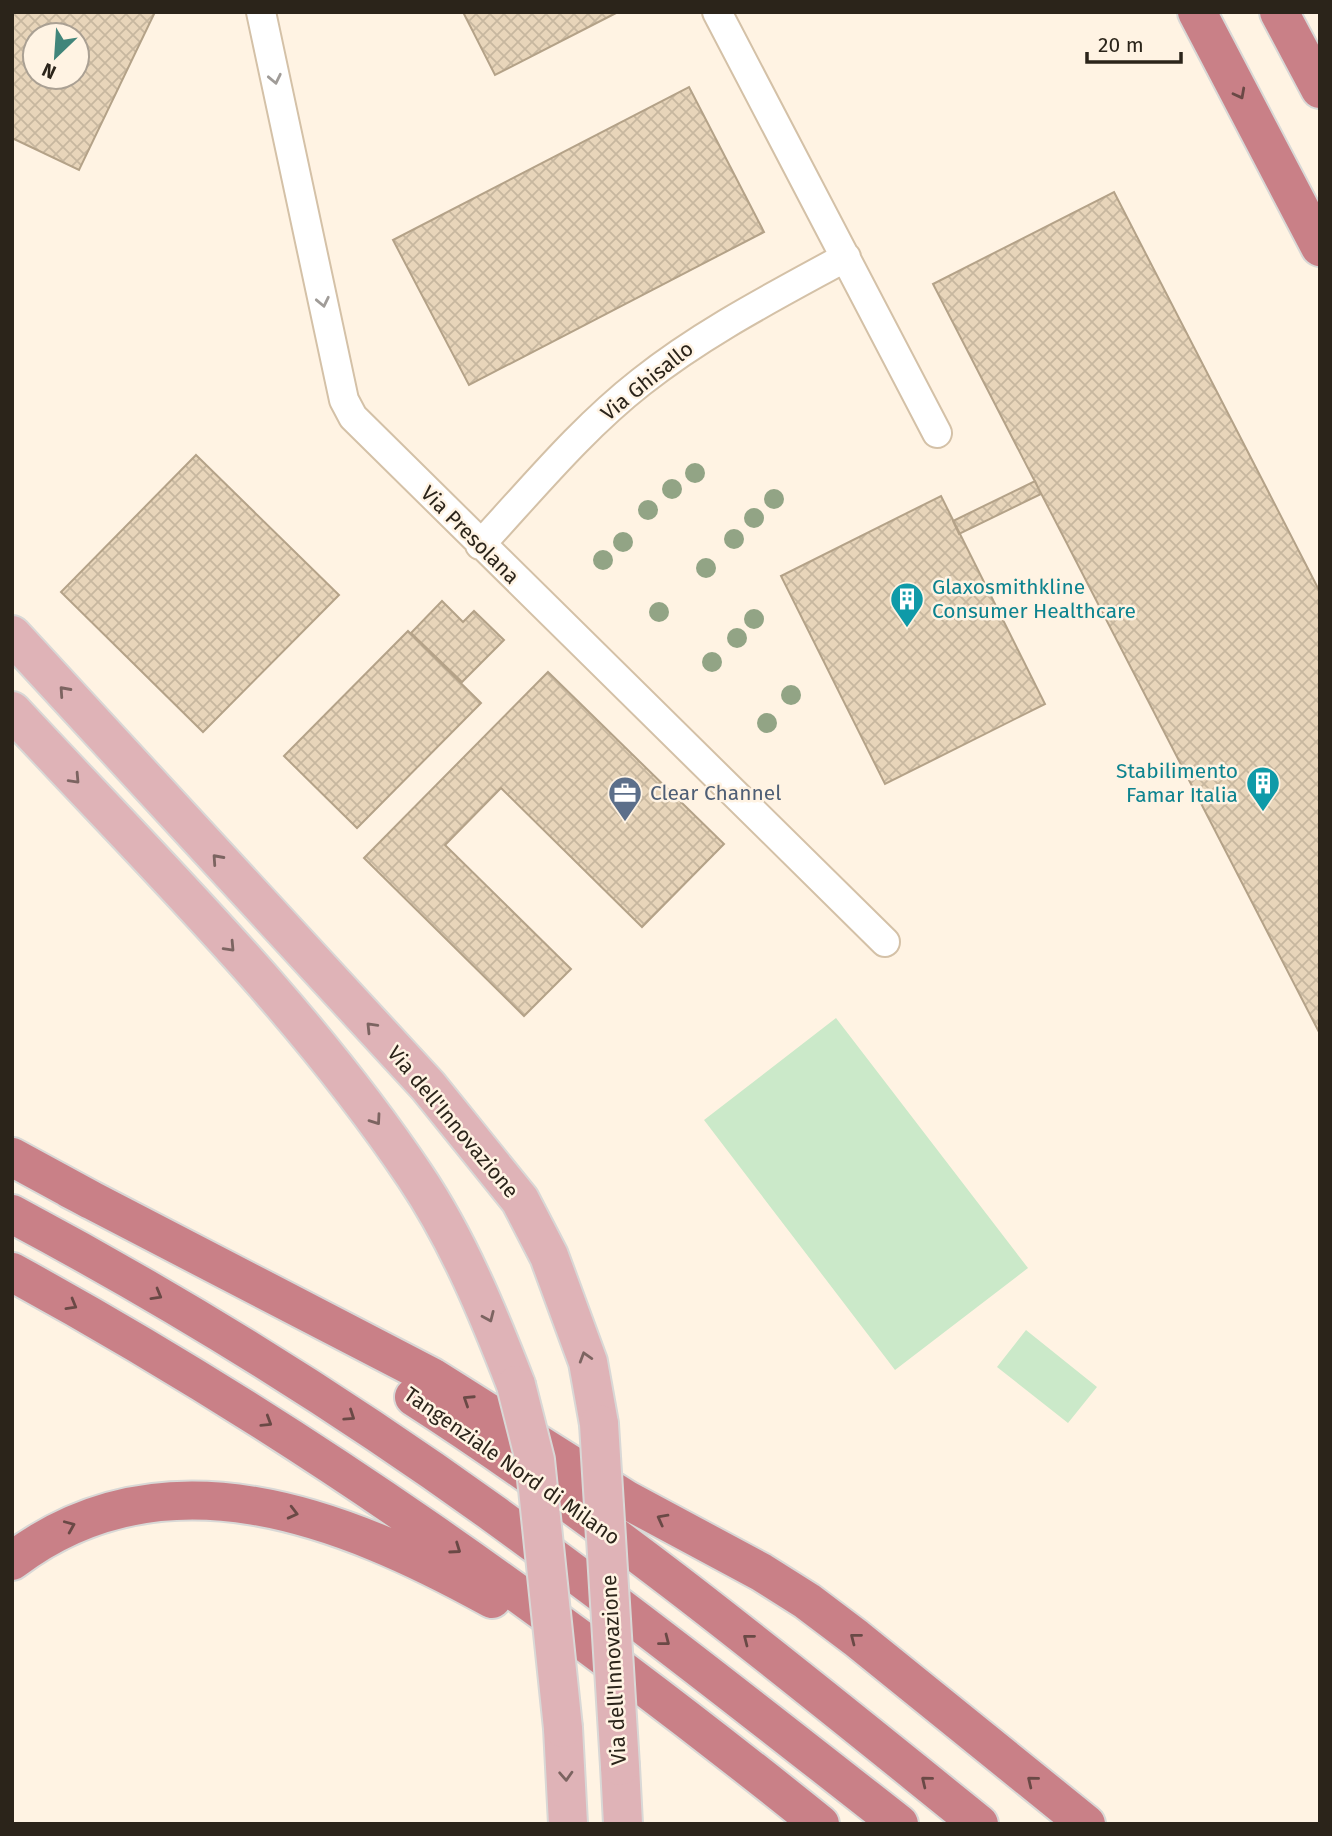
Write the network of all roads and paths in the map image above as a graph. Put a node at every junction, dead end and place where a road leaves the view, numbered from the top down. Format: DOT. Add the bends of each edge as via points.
graph roads {
  1 [pos="261,12"];
  2 [pos="717,12"];
  3 [pos="1197,12"];
  4 [pos="1279,12"];
  5 [pos="1296,12"];
  6 [pos="1320,49"];
  7 [pos="1320,89"];
  8 [pos="1320,247"];
  9 [pos="846,257"];
  10 [pos="937,433"];
  11 [pos="480,545"];
  12 [pos="12,635"];
  13 [pos="12,711"];
  14 [pos="885,942"];
  15 [pos="12,1157"];
  16 [pos="70,1189"];
  17 [pos="12,1214"];
  18 [pos="12,1272"];
  19 [pos="12,1562"];
  20 [pos="776,1788"];
  21 [pos="568,1824"];
  22 [pos="623,1824"];
  23 [pos="820,1824"];
  24 [pos="899,1824"];
  25 [pos="979,1824"];
  26 [pos="1086,1824"];
  1 -- 11 [label="street, Via Presolana, one-way" via="344,400 364,430"];
  2 -- 9 [label="street"];
  3 -- 8 [label="highway, one-way"];
  4 -- 7 [label="highway"];
  5 -- 6 [label="highway"];
  9 -- 10 [label="street"];
  9 -- 11 [label="street, Via Ghisallo" via="705,335 639,383 561,457"];
  11 -- 14 [label="street, Via Presolana"];
  22 -- 12 [label="main road, Via dell'Innovazione, one-way, bridge" via="599,1424 588,1362 549,1256 520,1200 428,1086"];
  13 -- 21 [label="main road, one-way, bridge" via="310,1033 416,1178 459,1253 491,1318 516,1385 535,1460 563,1728"];
  15 -- 16 [label="highway, Tangenziale Nord di Milano"];
  25 -- 16 [label="highway, Tangenziale Nord di Milano, one-way" via="767,1654 524,1470 238,1284"];
  26 -- 16 [label="highway, one-way" via="856,1638 761,1572 627,1500 432,1377"];
  17 -- 24 [label="highway, one-way" via="199,1320 452,1485 657,1635"];
  18 -- 20 [label="highway, one-way" via="180,1367 431,1531"];
  19 -- 20 [label="highway, one-way" via="36,1544 84,1521 155,1503 230,1501 322,1521 402,1553 522,1616 675,1728"];
  20 -- 23 [label="highway"];
}
